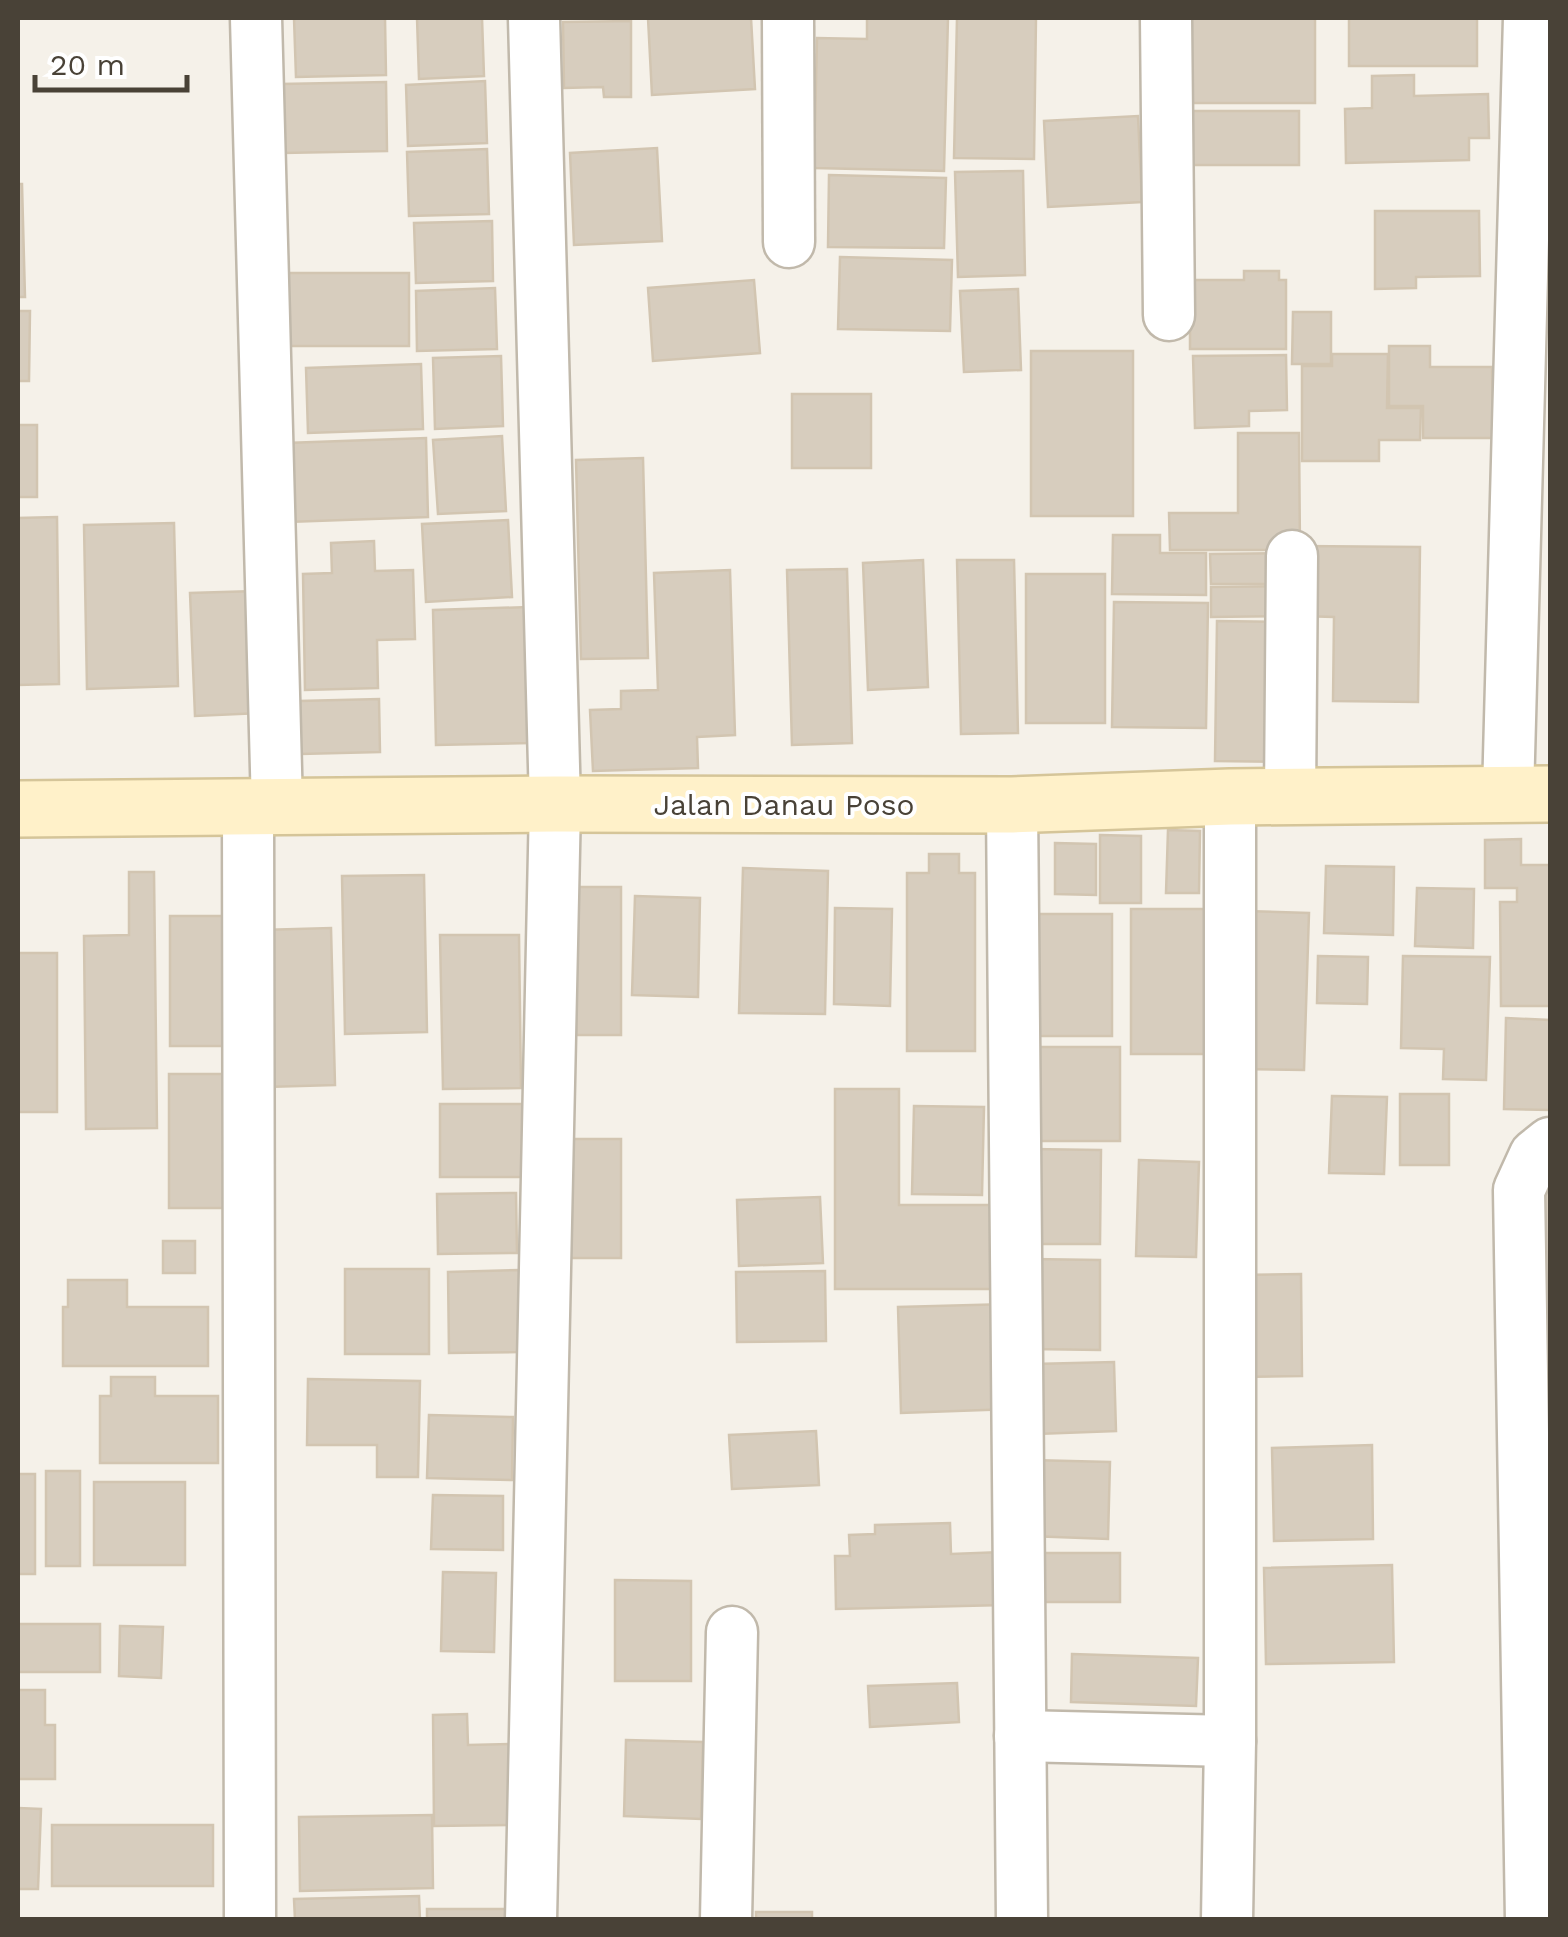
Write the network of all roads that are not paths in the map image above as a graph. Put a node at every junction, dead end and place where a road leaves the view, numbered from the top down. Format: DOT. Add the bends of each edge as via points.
graph roads {
  1 [pos="256,18"];
  2 [pos="534,18"];
  3 [pos="788,18"];
  4 [pos="1166,18"];
  5 [pos="1530,18"];
  6 [pos="789,242"];
  7 [pos="1169,315"];
  8 [pos="1292,556"];
  9 [pos="1529,794"];
  10 [pos="1230,797"];
  11 [pos="1290,797"];
  12 [pos="555,804"];
  13 [pos="1012,805"];
  14 [pos="262,807"];
  15 [pos="18,810"];
  16 [pos="1550,1143"];
  17 [pos="732,1632"];
  18 [pos="1020,1736"];
  19 [pos="1230,1741"];
  20 [pos="250,1920"];
  21 [pos="531,1920"];
  22 [pos="726,1920"];
  23 [pos="1022,1920"];
  24 [pos="1227,1920"];
  25 [pos="1531,1920"];
  1 -- 14 [label="street"];
  2 -- 12 [label="street"];
  3 -- 6 [label="street"];
  4 -- 7 [label="street"];
  5 -- 9 [label="street"];
  8 -- 11 [label="street"];
  9 -- 11 [label="street, Jalan Danau Poso"];
  10 -- 11 [label="street, Jalan Danau Poso"];
  10 -- 13 [label="street, Jalan Danau Poso"];
  10 -- 19 [label="street"];
  12 -- 13 [label="street, Jalan Danau Poso"];
  12 -- 14 [label="street, Jalan Danau Poso"];
  12 -- 21 [label="street"];
  13 -- 18 [label="street"];
  14 -- 15 [label="street, Jalan Danau Poso"];
  14 -- 20 [label="street"];
  16 -- 25 [label="street" via="1535,1155 1519,1190"];
  17 -- 22 [label="street"];
  18 -- 19 [label="street"];
  18 -- 23 [label="street"];
  19 -- 24 [label="street"];
}
